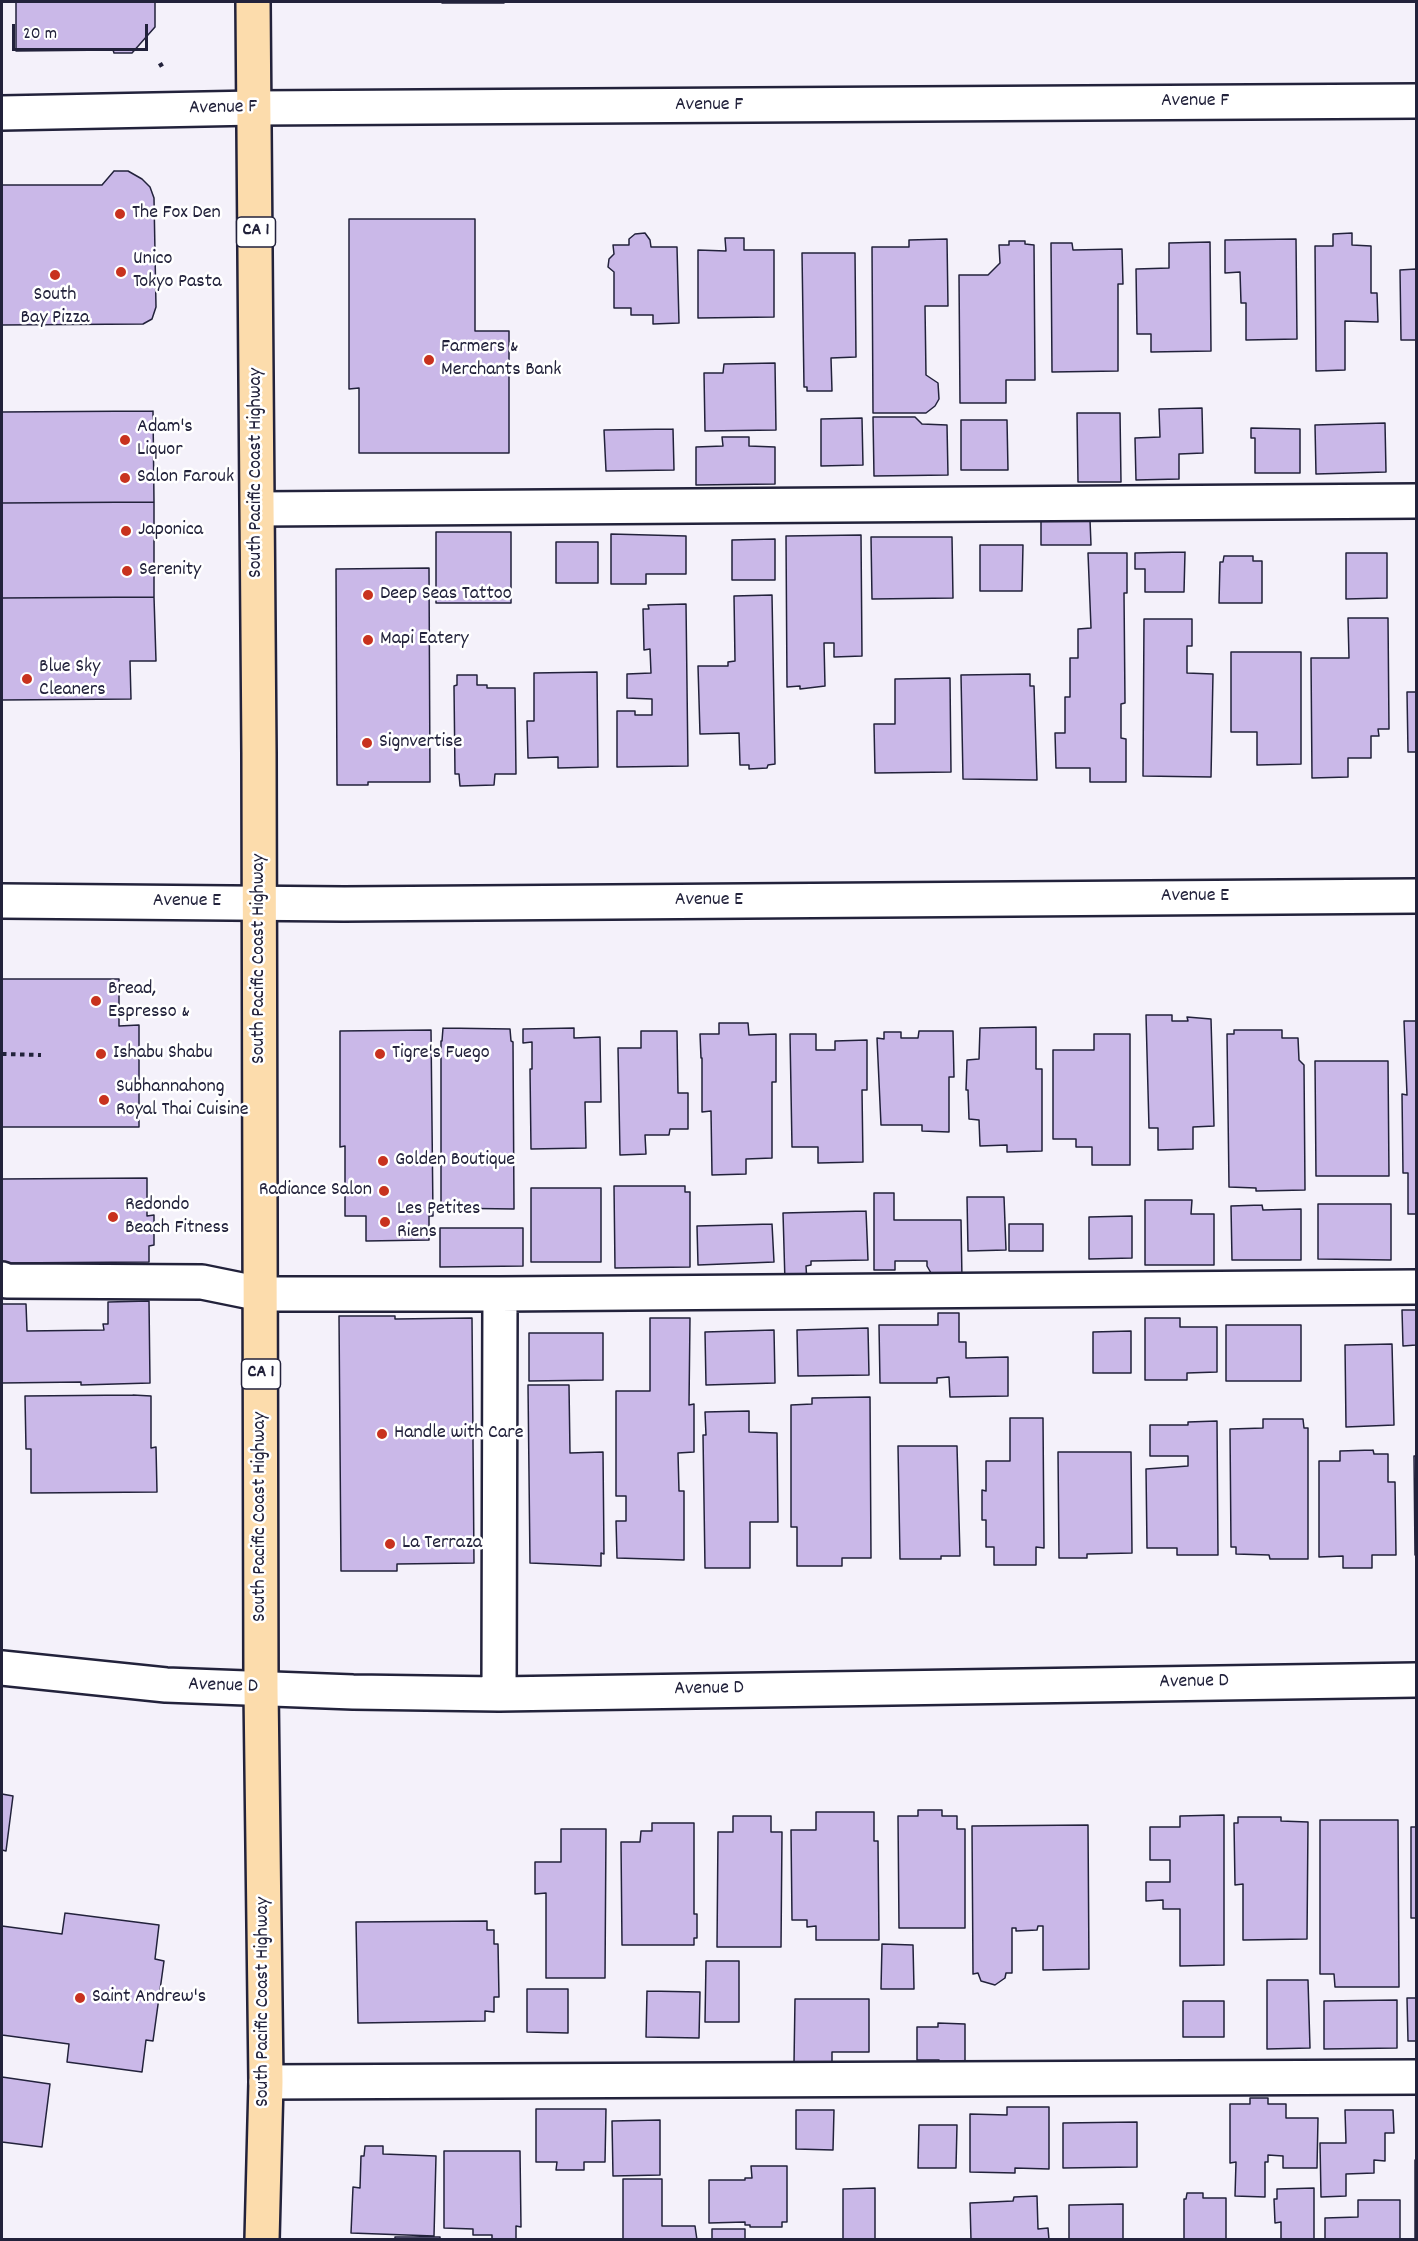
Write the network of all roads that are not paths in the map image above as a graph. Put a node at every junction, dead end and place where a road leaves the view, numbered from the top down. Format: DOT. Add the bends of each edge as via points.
graph roads {
  1 [pos="254,2"];
  2 [pos="1416,101"];
  3 [pos="255,108"];
  4 [pos="2,113"];
  5 [pos="1416,501"];
  6 [pos="258,509"];
  7 [pos="1416,896"];
  8 [pos="2,902"];
  9 [pos="260,903"];
  10 [pos="4,1282"];
  11 [pos="1416,1287"];
  12 [pos="261,1294"];
  13 [pos="501,1294"];
  14 [pos="2,1668"];
  15 [pos="1416,1680"];
  16 [pos="261,1689"];
  17 [pos="499,1694"];
  18 [pos="1416,2077"];
  19 [pos="266,2082"];
  20 [pos="262,2240"];
  1 -- 3 [label="highway, South Pacific Coast Highway / CA 1"];
  2 -- 3 [label="street, Avenue F"];
  3 -- 4 [label="street, Avenue F"];
  3 -- 6 [label="highway, South Pacific Coast Highway / CA 1"];
  5 -- 6 [label="street"];
  6 -- 9 [label="highway, South Pacific Coast Highway / CA 1"];
  7 -- 9 [label="street, Avenue E"];
  8 -- 9 [label="street, Avenue E"];
  9 -- 12 [label="highway, South Pacific Coast Highway / CA 1"];
  10 -- 12 [label="street" via="202,1282"];
  11 -- 13 [label="street"];
  12 -- 13 [label="street"];
  12 -- 16 [label="highway, South Pacific Coast Highway / CA 1"];
  13 -- 17 [label="street"];
  14 -- 16 [label="street, Avenue D" via="166,1685"];
  15 -- 17 [label="street, Avenue D"];
  16 -- 17 [label="street, Avenue D"];
  16 -- 19 [label="highway, South Pacific Coast Highway / CA 1"];
  18 -- 19 [label="street"];
  19 -- 20 [label="highway, South Pacific Coast Highway / CA 1"];
}
